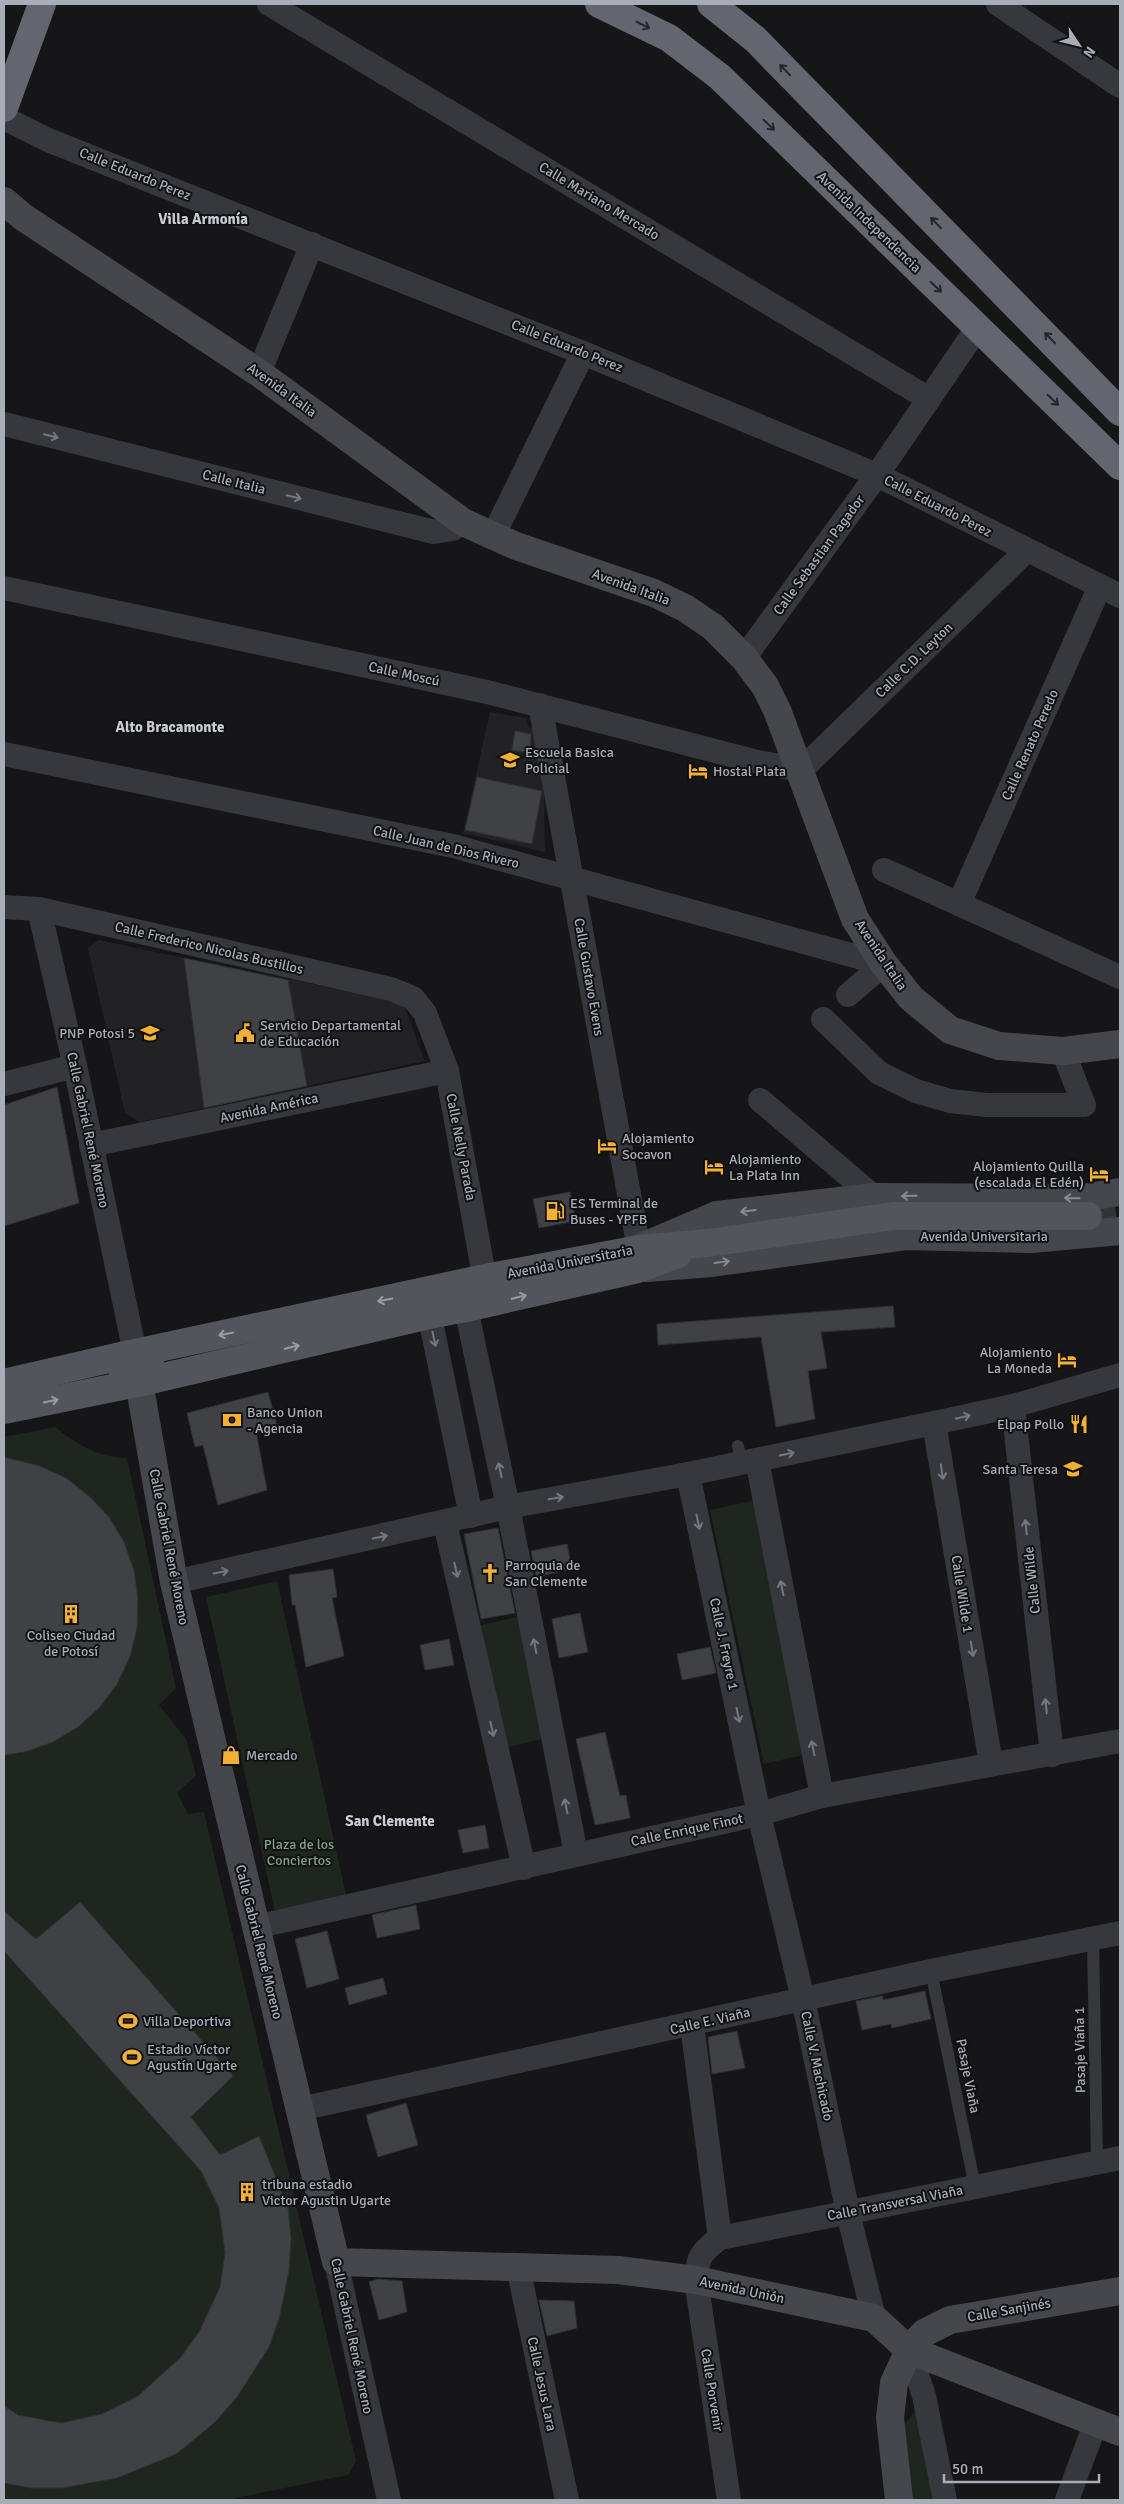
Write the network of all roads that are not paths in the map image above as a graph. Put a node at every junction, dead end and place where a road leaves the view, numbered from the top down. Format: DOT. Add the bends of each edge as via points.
graph roads {
  1 [pos="42,4"];
  2 [pos="270,4"];
  3 [pos="599,4"];
  4 [pos="711,4"];
  5 [pos="998,4"];
  6 [pos="1120,86"];
  7 [pos="4,108"];
  8 [pos="4,118"];
  9 [pos="4,201"];
  10 [pos="312,244"];
  11 [pos="978,327"];
  12 [pos="583,353"];
  13 [pos="259,373"];
  14 [pos="929,399"];
  15 [pos="1120,412"];
  16 [pos="4,424"];
  17 [pos="1120,466"];
  18 [pos="877,475"];
  19 [pos="463,522"];
  20 [pos="504,541"];
  21 [pos="1026,551"];
  22 [pos="4,588"];
  23 [pos="1110,591"];
  24 [pos="744,658"];
  25 [pos="540,705"];
  26 [pos="4,754"];
  27 [pos="801,770"];
  28 [pos="884,870"];
  29 [pos="571,879"];
  30 [pos="959,904"];
  31 [pos="4,907"];
  32 [pos="39,909"];
  33 [pos="884,964"];
  34 [pos="1120,977"];
  35 [pos="848,995"];
  36 [pos="413,998"];
  37 [pos="823,1019"];
  38 [pos="1120,1043"];
  39 [pos="1063,1051"];
  40 [pos="75,1066"];
  41 [pos="447,1070"];
  42 [pos="4,1084"];
  43 [pos="760,1100"];
  44 [pos="92,1145"];
  45 [pos="1120,1194"];
  46 [pos="874,1197"];
  47 [pos="1088,1216"];
  48 [pos="1120,1231"];
  49 [pos="639,1259"];
  50 [pos="475,1293"];
  51 [pos="427,1303"];
  52 [pos="135,1353"];
  53 [pos="1120,1375"];
  54 [pos="140,1382"];
  55 [pos="4,1383"];
  56 [pos="1013,1406"];
  57 [pos="4,1410"];
  58 [pos="934,1423"];
  59 [pos="745,1456"];
  60 [pos="696,1467"];
  61 [pos="508,1507"];
  62 [pos="471,1516"];
  63 [pos="445,1522"];
  64 [pos="174,1582"];
  65 [pos="1120,1741"];
  66 [pos="1052,1755"];
  67 [pos="990,1764"];
  68 [pos="822,1796"];
  69 [pos="759,1814"];
  70 [pos="576,1854"];
  71 [pos="524,1868"];
  72 [pos="255,1927"];
  73 [pos="1120,1933"];
  74 [pos="1093,1938"];
  75 [pos="931,1972"];
  76 [pos="803,1999"];
  77 [pos="692,2025"];
  78 [pos="300,2109"];
  79 [pos="1120,2158"];
  80 [pos="1097,2161"];
  81 [pos="975,2187"];
  82 [pos="848,2213"];
  83 [pos="720,2238"];
  84 [pos="336,2262"];
  85 [pos="518,2267"];
  86 [pos="696,2280"];
  87 [pos="1120,2291"];
  88 [pos="874,2318"];
  89 [pos="908,2350"];
  90 [pos="1108,2427"];
  91 [pos="388,2500"];
  92 [pos="567,2500"];
  93 [pos="729,2500"];
  94 [pos="900,2500"];
  95 [pos="944,2500"];
  96 [pos="1068,2500"];
  1 -- 7 [label="highway"];
  2 -- 14 [label="street, Calle Mariano Mercado"];
  3 -- 11 [label="highway, Avenida Independencia, one-way" via="669,38 720,77"];
  15 -- 4 [label="highway, one-way" via="755,39"];
  5 -- 6 [label="street"];
  8 -- 10 [label="street, Calle Eduardo Perez" via="48,140"];
  9 -- 13 [label="main road, Avenida Italia" via="23,217"];
  10 -- 12 [label="street, Calle Eduardo Perez"];
  10 -- 13 [label="street"];
  11 -- 14 [label="street, Calle Sebastian Pagador"];
  11 -- 17 [label="highway, Avenida Independencia, one-way"];
  12 -- 18 [label="street, Calle Eduardo Perez"];
  12 -- 20 [label="street"];
  13 -- 19 [label="main road, Avenida Italia"];
  14 -- 18 [label="street, Calle Sebastian Pagador"];
  16 -- 19 [label="street, Calle Italia, one-way" via="434,532 453,529"];
  18 -- 21 [label="street, Calle Eduardo Perez"];
  18 -- 24 [label="street, Calle Sebastian Pagador"];
  19 -- 20 [label="main road, Avenida Italia"];
  20 -- 24 [label="main road, Avenida Italia" via="685,608 713,627"];
  21 -- 23 [label="street, Calle Eduardo Perez"];
  21 -- 27 [label="street, Calle C.D. Leyton"];
  22 -- 25 [label="street, Calle Moscú"];
  23 -- 30 [label="street, Calle Renato Peredo"];
  24 -- 27 [label="main road, Avenida Italia" via="765,686"];
  25 -- 27 [label="street, Calle Moscú" via="758,762"];
  25 -- 29 [label="street, Calle Gustavo Evens"];
  26 -- 29 [label="street, Calle Juan de Dios Rivero" via="453,846"];
  27 -- 33 [label="main road, Avenida Italia" via="855,918"];
  28 -- 30 [label="street"];
  29 -- 33 [label="street, Calle Juan de Dios Rivero"];
  29 -- 49 [label="street, Calle Gustavo Evens"];
  30 -- 34 [label="street"];
  31 -- 32 [label="street, Calle Frederico Nicolas Bustillos"];
  32 -- 36 [label="street, Calle Frederico Nicolas Bustillos" via="391,989"];
  32 -- 40 [label="street, Calle Gabriel René Moreno"];
  33 -- 35 [label="street"];
  33 -- 39 [label="main road, Avenida Italia" via="911,998 950,1030 999,1046"];
  36 -- 41 [label="street, Calle Nelly Parada" via="426,1013"];
  37 -- 39 [label="street" via="879,1073 916,1092 950,1101 987,1105 1084,1105"];
  38 -- 39 [label="main road, Avenida Italia"];
  40 -- 42 [label="street"];
  40 -- 44 [label="street, Calle Gabriel René Moreno"];
  41 -- 44 [label="street, Avenida América"];
  41 -- 50 [label="street, Calle Nelly Parada"];
  43 -- 46 [label="street"];
  44 -- 52 [label="street, Calle Gabriel René Moreno"];
  45 -- 46 [label="main road, Avenida Universitaria, one-way" via="1080,1198"];
  46 -- 49 [label="main road, Avenida Universitaria, one-way" via="717,1215"];
  47 -- 49 [label="main road" via="893,1216 708,1243"];
  49 -- 48 [label="main road, Avenida Universitaria, one-way" via="712,1263 907,1236 1031,1239"];
  49 -- 50 [label="main road, Avenida Universitaria"];
  50 -- 51 [label="main road, Avenida Universitaria"];
  61 -- 50 [label="street, Calle Nelly Parada, one-way"];
  51 -- 52 [label="main road, Avenida Universitaria, one-way"];
  54 -- 51 [label="main road, Avenida Universitaria, one-way"];
  51 -- 62 [label="street, one-way"];
  52 -- 54 [label="main road" via="123,1362 122,1372 128,1380"];
  52 -- 55 [label="main road, Avenida Universitaria"];
  53 -- 56 [label="street"];
  57 -- 54 [label="main road, Avenida Universitaria, one-way"];
  54 -- 64 [label="main road, Calle Gabriel René Moreno"];
  58 -- 56 [label="street, one-way"];
  66 -- 56 [label="street, Calle Wilde, one-way"];
  59 -- 58 [label="street, one-way"];
  58 -- 67 [label="street, Calle Wilde 1, one-way"];
  59 -- 60 [label="street"];
  68 -- 59 [label="street, one-way"];
  61 -- 60 [label="street, one-way"];
  60 -- 69 [label="street, Calle J. Freyre 1, one-way"];
  61 -- 62 [label="street"];
  70 -- 61 [label="street, Calle Nelly Parada, one-way"];
  62 -- 63 [label="street"];
  64 -- 63 [label="street, one-way"];
  63 -- 71 [label="street, one-way"];
  64 -- 72 [label="main road, Calle Gabriel René Moreno"];
  65 -- 66 [label="street, Calle Enrique Finot"];
  66 -- 67 [label="street, Calle Enrique Finot"];
  67 -- 68 [label="street, Calle Enrique Finot"];
  68 -- 69 [label="street, Calle Enrique Finot"];
  69 -- 70 [label="street, Calle Enrique Finot"];
  69 -- 76 [label="street, Calle V. Machicado"];
  70 -- 71 [label="street, Calle Enrique Finot"];
  71 -- 72 [label="street, Calle Enrique Finot"];
  72 -- 78 [label="main road, Calle Gabriel René Moreno"];
  73 -- 74 [label="street, Calle E. Viaña"];
  74 -- 75 [label="street, Calle E. Viaña"];
  74 -- 80 [label="lane, Pasaje Viaña 1"];
  75 -- 76 [label="street, Calle E. Viaña"];
  75 -- 81 [label="lane, Pasaje Viaña"];
  76 -- 77 [label="street, Calle E. Viaña"];
  76 -- 82 [label="street, Calle V. Machicado"];
  77 -- 78 [label="street, Calle E. Viaña"];
  77 -- 83 [label="street"];
  78 -- 84 [label="main road, Calle Gabriel René Moreno"];
  79 -- 80 [label="street, Calle Transversal Viaña"];
  80 -- 81 [label="street, Calle Transversal Viaña"];
  81 -- 82 [label="street, Calle Transversal Viaña"];
  82 -- 83 [label="street, Calle Transversal Viaña"];
  82 -- 88 [label="street, Calle V. Machicado"];
  83 -- 86 [label="street" via="696,2263"];
  84 -- 85 [label="main road, Avenida Unión"];
  84 -- 91 [label="street, Calle Gabriel René Moreno"];
  85 -- 86 [label="main road, Avenida Unión" via="618,2270"];
  85 -- 92 [label="street, Calle Jesus Lara"];
  86 -- 88 [label="main road, Avenida Unión"];
  86 -- 93 [label="street, Calle Porvenir"];
  87 -- 89 [label="main road, Calle Sanjinés" via="950,2320 924,2333"];
  88 -- 89 [label="main road"];
  89 -- 90 [label="main road"];
  89 -- 94 [label="main road" via="894,2383 890,2418"];
  89 -- 95 [label="street" via="924,2396"];
  90 -- 96 [label="street"];
}
